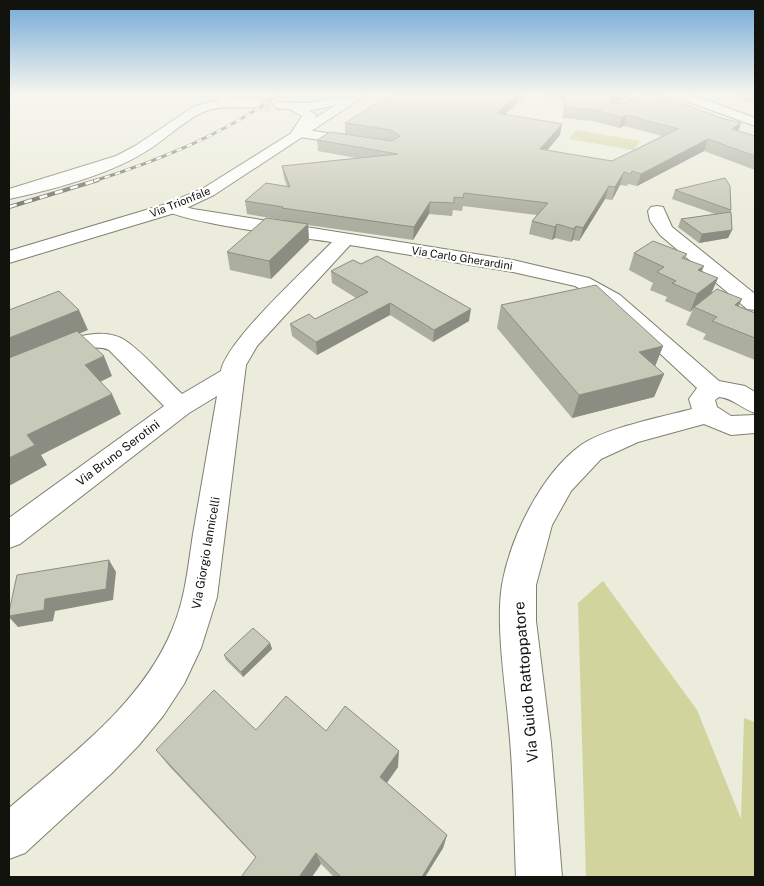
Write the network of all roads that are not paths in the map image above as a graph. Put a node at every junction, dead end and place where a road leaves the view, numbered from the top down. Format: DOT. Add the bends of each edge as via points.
graph roads {
  1 [pos="158,136"];
  2 [pos="293,136"];
  3 [pos="321,136"];
  4 [pos="372,144"];
  5 [pos="9,194"];
  6 [pos="172,208"];
  7 [pos="657,211"];
  8 [pos="671,236"];
  9 [pos="346,240"];
  10 [pos="9,256"];
  11 [pos="755,304"];
  12 [pos="755,323"];
  13 [pos="9,374"];
  14 [pos="231,376"];
  15 [pos="711,402"];
  16 [pos="755,404"];
  17 [pos="180,407"];
  18 [pos="755,424"];
  19 [pos="9,535"];
  20 [pos="9,837"];
  21 [pos="539,877"];
  1 -- 5 [label="street" via="110,163"];
  2 -- 6 [label="street, Via Trionfale" via="212,190"];
  3 -- 4 [label="street"];
  6 -- 9 [label="street, Via Carlo Gherardini" via="190,214"];
  6 -- 10 [label="street, Via Trionfale"];
  7 -- 8 [label="street" via="660,224"];
  8 -- 11 [label="street"];
  8 -- 12 [label="street" via="663,240 665,249 702,283"];
  9 -- 14 [label="street, Via Giorgio Iannicelli" via="247,343"];
  9 -- 15 [label="street, Via Carlo Gherardini" via="513,266 582,282 613,299 684,361"];
  13 -- 17 [label="street" via="87,341 106,340 117,345"];
  14 -- 17 [label="street, Via Bruno Serotini"];
  14 -- 20 [label="street, Via Giorgio Iannicelli" via="200,597 181,655 156,697 128,729"];
  15 -- 16 [label="street" via="736,392"];
  15 -- 18 [label="street, Via Carlo Gherardini" via="715,419 733,426"];
  15 -- 21 [label="street, Via Guido Rattoppatore" via="591,452 561,483 537,523 518,585 518,621 531,744"];
  17 -- 19 [label="street, Via Bruno Serotini"];
}
